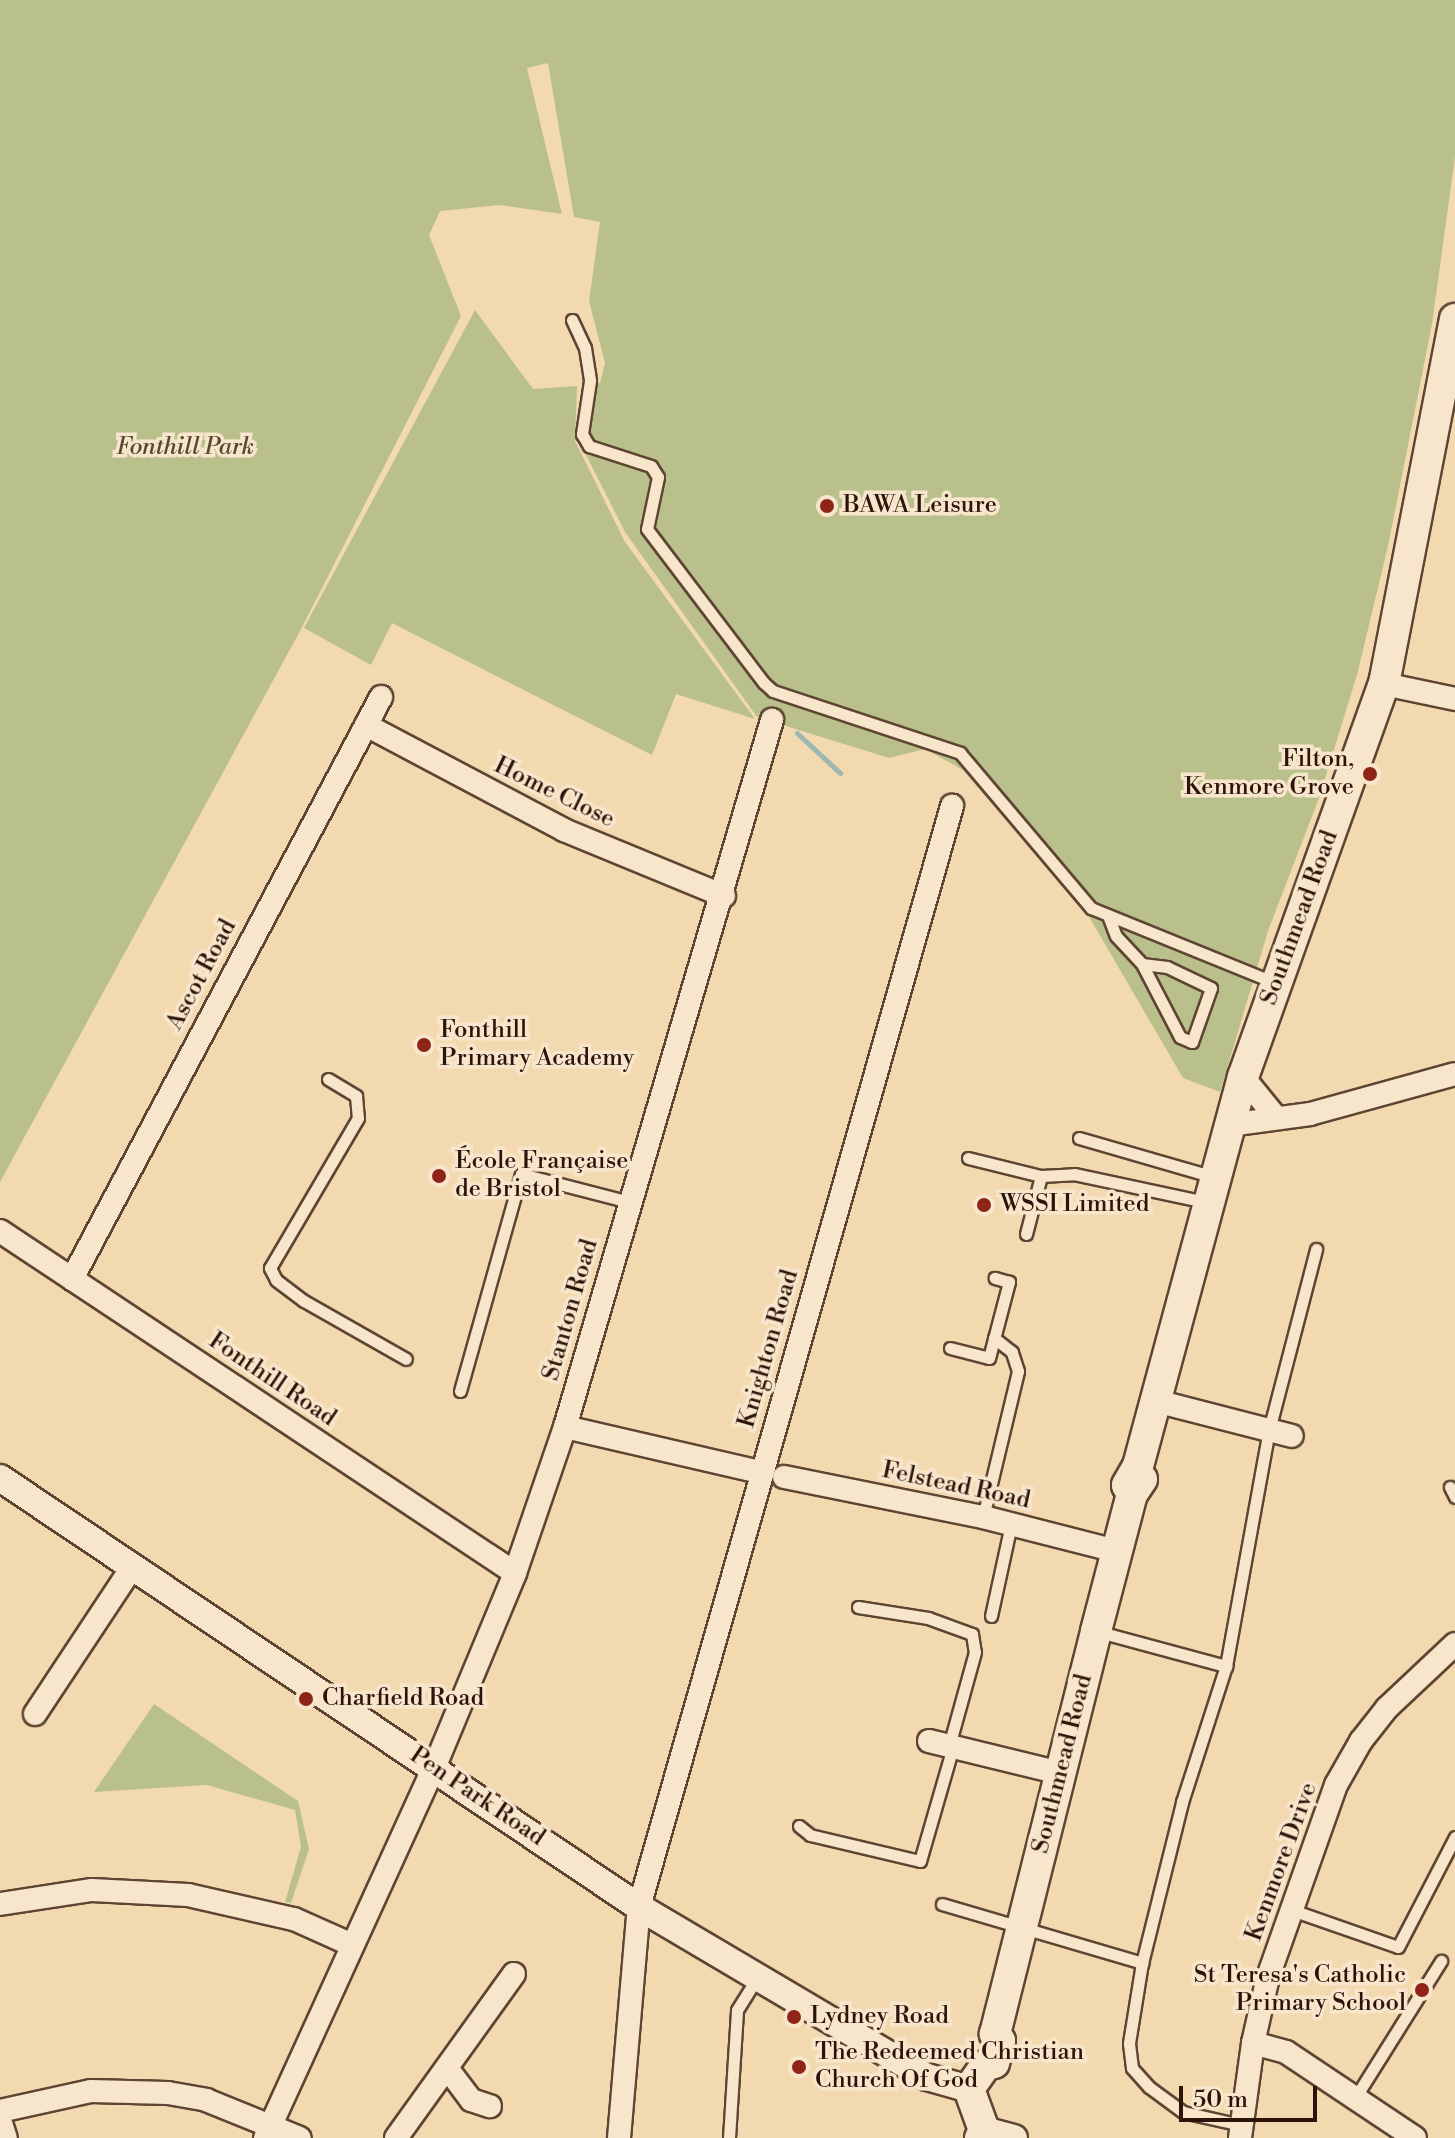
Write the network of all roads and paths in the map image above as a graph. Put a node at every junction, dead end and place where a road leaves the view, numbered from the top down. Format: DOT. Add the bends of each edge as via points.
graph roads {
  1 [pos="572,320"];
  2 [pos="1454,333"];
  3 [pos="1384,684"];
  4 [pos="381,697"];
  5 [pos="1455,699"];
  6 [pos="772,720"];
  7 [pos="366,725"];
  8 [pos="952,806"];
  9 [pos="724,896"];
  10 [pos="1109,918"];
  11 [pos="1142,964"];
  12 [pos="1278,984"];
  13 [pos="1455,1075"];
  14 [pos="1243,1077"];
  15 [pos="328,1079"];
  16 [pos="1455,1097"];
  17 [pos="1274,1115"];
  18 [pos="1229,1125"];
  19 [pos="1079,1138"];
  20 [pos="968,1158"];
  21 [pos="1041,1176"];
  22 [pos="1211,1190"];
  23 [pos="629,1202"];
  24 [pos="0,1231"];
  25 [pos="1026,1234"];
  26 [pos="1316,1249"];
  27 [pos="995,1278"];
  28 [pos="72,1279"];
  29 [pos="994,1338"];
  30 [pos="950,1348"];
  31 [pos="406,1359"];
  32 [pos="460,1391"];
  33 [pos="1156,1401"];
  34 [pos="565,1427"];
  35 [pos="1269,1430"];
  36 [pos="1292,1436"];
  37 [pos="760,1472"];
  38 [pos="784,1477"];
  39 [pos="0,1478"];
  40 [pos="983,1517"];
  41 [pos="1011,1524"];
  42 [pos="1116,1551"];
  43 [pos="133,1566"];
  44 [pos="515,1573"];
  45 [pos="858,1607"];
  46 [pos="991,1616"];
  47 [pos="1096,1631"];
  48 [pos="1455,1644"];
  49 [pos="1226,1666"];
  50 [pos="35,1714"];
  51 [pos="944,1745"];
  52 [pos="434,1768"];
  53 [pos="1060,1773"];
  54 [pos="799,1826"];
  55 [pos="1455,1837"];
  56 [pos="0,1904"];
  57 [pos="942,1904"];
  58 [pos="639,1907"];
  59 [pos="1289,1908"];
  60 [pos="1021,1931"];
  61 [pos="350,1944"];
  62 [pos="1441,1961"];
  63 [pos="1142,1963"];
  64 [pos="514,1974"];
  65 [pos="758,1977"];
  66 [pos="1253,2043"];
  67 [pos="447,2068"];
  68 [pos="969,2089"];
  69 [pos="1355,2098"];
  70 [pos="490,2106"];
  71 [pos="0,2111"];
  72 [pos="0,2120"];
  73 [pos="268,2131"];
  74 [pos="1240,2131"];
  75 [pos="982,2134"];
  76 [pos="6,2138"];
  77 [pos="300,2138"];
  78 [pos="396,2138"];
  79 [pos="619,2138"];
  80 [pos="729,2138"];
  81 [pos="1014,2138"];
  82 [pos="1415,2138"];
  1 -- 10 [label="lane" via="585,348 590,381 582,434 589,446 651,466 658,477 647,529 764,683 773,691 960,753 1091,908"];
  2 -- 3 [label="main road, Southmead Road"];
  3 -- 5 [label="street"];
  3 -- 12 [label="main road, Southmead Road"];
  4 -- 7 [label="street, Ascot Road"];
  6 -- 9 [label="street, Stanton Road"];
  7 -- 9 [label="street, Home Close" via="564,830"];
  7 -- 28 [label="street, Ascot Road"];
  8 -- 37 [label="street, Knighton Road"];
  9 -- 23 [label="street, Stanton Road"];
  10 -- 11 [label="lane" via="1116,936"];
  10 -- 12 [label="lane"];
  11 -- 11 [label="lane" via="1167,967 1211,988 1192,1042 1180,1037"];
  12 -- 14 [label="main road, Southmead Road"];
  13 -- 16 [label="street"];
  13 -- 17 [label="street" via="1325,1111"];
  14 -- 17 [label="street"];
  14 -- 18 [label="main road, Southmead Road"];
  15 -- 31 [label="lane" via="356,1096 358,1118 270,1268 276,1280 304,1301"];
  17 -- 18 [label="street"];
  18 -- 22 [label="main road, Southmead Road"];
  19 -- 22 [label="lane"];
  20 -- 21 [label="lane"];
  21 -- 22 [label="lane" via="1074,1174"];
  21 -- 25 [label="lane"];
  22 -- 33 [label="main road, Southmead Road"];
  23 -- 32 [label="lane" via="521,1174"];
  23 -- 34 [label="street, Stanton Road"];
  24 -- 28 [label="street, Fonthill Road"];
  26 -- 35 [label="lane"];
  27 -- 29 [label="lane" via="1009,1282"];
  28 -- 44 [label="street, Fonthill Road"];
  29 -- 30 [label="lane" via="989,1358"];
  29 -- 40 [label="lane" via="1012,1352 1018,1371"];
  33 -- 35 [label="street"];
  33 -- 42 [label="main road, Southmead Road"];
  34 -- 37 [label="street"];
  34 -- 44 [label="street, Stanton Road"];
  35 -- 36 [label="street"];
  35 -- 49 [label="lane"];
  37 -- 58 [label="street, Knighton Road"];
  38 -- 40 [label="street, Felstead Road"];
  39 -- 43 [label="street, Pen Park Road"];
  40 -- 41 [label="street, Felstead Road"];
  41 -- 42 [label="street, Felstead Road"];
  41 -- 46 [label="lane"];
  42 -- 47 [label="main road, Southmead Road"];
  43 -- 50 [label="street"];
  43 -- 52 [label="street, Pen Park Road"];
  44 -- 52 [label="street, Stanton Road"];
  45 -- 51 [label="lane" via="928,1618 972,1634 975,1652"];
  47 -- 49 [label="lane"];
  47 -- 53 [label="main road, Southmead Road"];
  48 -- 59 [label="street, Kenmore Drive" via="1361,1741 1336,1785"];
  49 -- 63 [label="lane" via="1182,1802"];
  51 -- 53 [label="street"];
  51 -- 54 [label="lane" via="920,1861 810,1835"];
  52 -- 58 [label="street, Pen Park Road"];
  52 -- 61 [label="street"];
  53 -- 60 [label="main road, Southmead Road"];
  55 -- 59 [label="lane" via="1398,1947"];
  56 -- 61 [label="street" via="92,1890 188,1895 294,1919"];
  57 -- 60 [label="lane"];
  58 -- 65 [label="street, Pen Park Road"];
  58 -- 79 [label="street"];
  59 -- 66 [label="street, Kenmore Drive"];
  60 -- 63 [label="lane"];
  60 -- 68 [label="main road, Southmead Road" via="995,2034 981,2057 986,2065"];
  61 -- 73 [label="street"];
  62 -- 69 [label="lane"];
  63 -- 74 [label="lane" via="1129,2043 1132,2068 1183,2112"];
  64 -- 67 [label="street"];
  65 -- 68 [label="street, Pen Park Road" via="927,2077"];
  65 -- 80 [label="lane" via="737,2010"];
  66 -- 69 [label="street" via="1286,2052"];
  66 -- 74 [label="street, Kenmore Drive"];
  67 -- 70 [label="street" via="471,2100"];
  67 -- 78 [label="street"];
  68 -- 75 [label="main road"];
  69 -- 82 [label="street"];
  71 -- 73 [label="street" via="53,2096 126,2090 206,2100"];
  72 -- 76 [label="street"];
  73 -- 77 [label="street"];
  75 -- 81 [label="street"];
}
